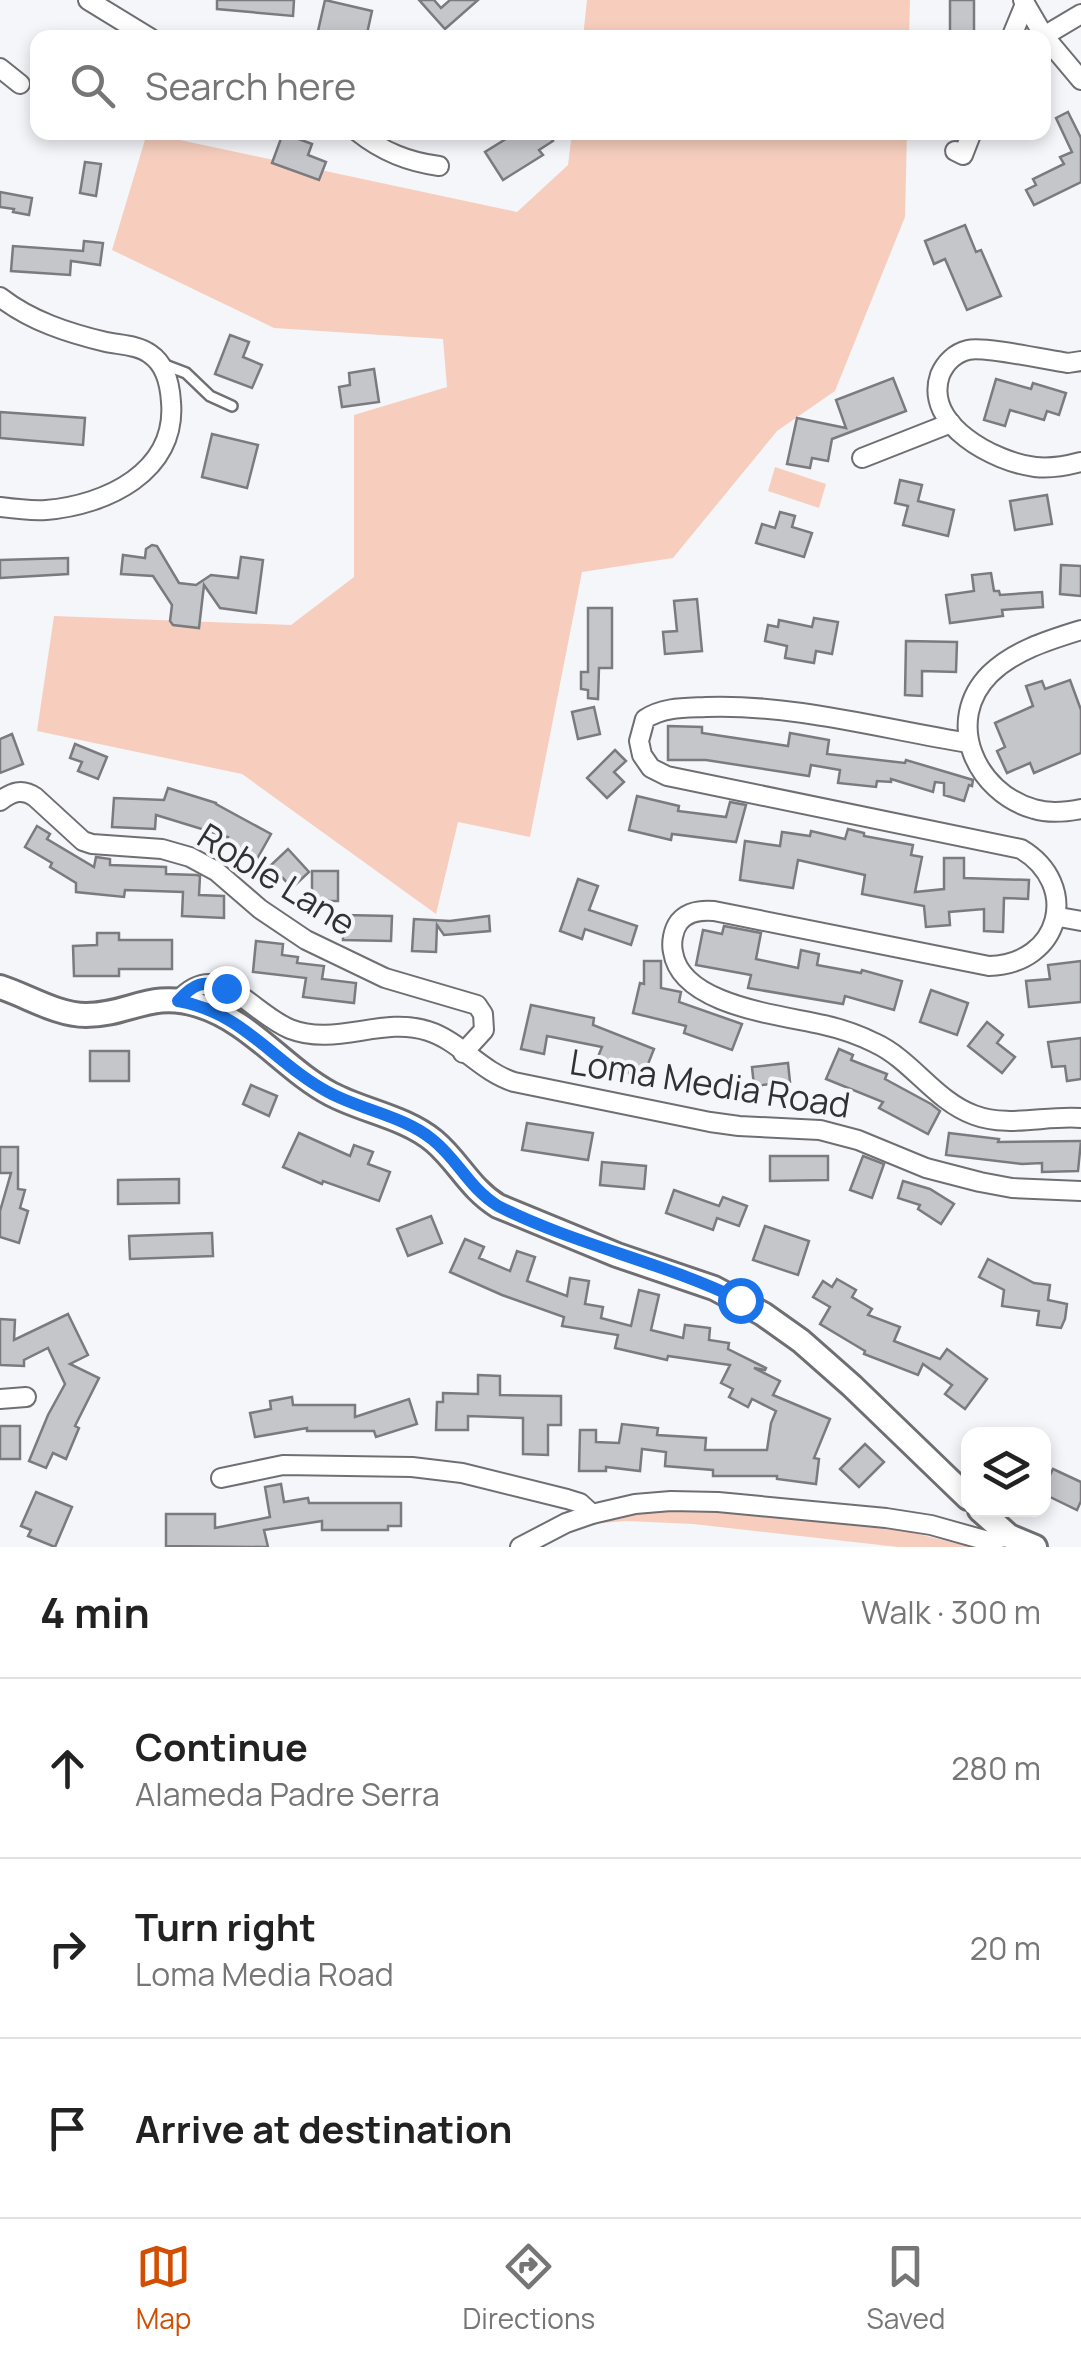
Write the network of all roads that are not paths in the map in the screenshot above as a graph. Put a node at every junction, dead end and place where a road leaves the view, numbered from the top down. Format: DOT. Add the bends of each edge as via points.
graph roads {
  1 [pos="88,0"];
  2 [pos="1024,2"];
  3 [pos="1081,14"];
  4 [pos="137,30"];
  5 [pos="1015,30"];
  6 [pos="1040,30"];
  7 [pos="1051,32"];
  8 [pos="1051,44"];
  9 [pos="0,68"];
  10 [pos="1081,80"];
  11 [pos="20,84"];
  12 [pos="369,140"];
  13 [pos="969,140"];
  14 [pos="955,151"];
  15 [pos="439,166"];
  16 [pos="0,297"];
  17 [pos="1081,361"];
  18 [pos="158,362"];
  19 [pos="232,406"];
  20 [pos="951,422"];
  21 [pos="862,458"];
  22 [pos="1081,462"];
  23 [pos="0,507"];
  24 [pos="1081,630"];
  25 [pos="969,743"];
  26 [pos="0,801"];
  27 [pos="1081,809"];
  28 [pos="1058,916"];
  29 [pos="1081,921"];
  30 [pos="2,989"];
  31 [pos="178,1001"];
  32 [pos="463,1053"];
  33 [pos="1081,1118"];
  34 [pos="1081,1191"];
  35 [pos="26,1397"];
  36 [pos="0,1398"];
  37 [pos="221,1478"];
  38 [pos="961,1491"];
  39 [pos="592,1514"];
  40 [pos="988,1517"];
  41 [pos="1010,1536"];
  42 [pos="520,1547"];
  43 [pos="1035,1547"];
  1 -- 4 [label="street"];
  2 -- 5 [label="street"];
  2 -- 6 [label="street"];
  3 -- 7 [label="street"];
  8 -- 10 [label="street"];
  9 -- 11 [label="street"];
  12 -- 15 [label="street" via="402,159"];
  13 -- 14 [label="street" via="963,155"];
  16 -- 18 [label="street" via="42,322 146,350"];
  17 -- 20 [label="street" via="966,350 942,370 938,388"];
  18 -- 19 [label="lane"];
  18 -- 23 [label="street" via="172,404 170,430 139,478 70,506"];
  20 -- 21 [label="street"];
  20 -- 22 [label="street" via="982,449 1018,464"];
  24 -- 25 [label="street" via="1028,648 988,676 969,711"];
  25 -- 27 [label="street" via="992,782 1020,804 1051,812"];
  25 -- 28 [label="street" via="734,706 660,711 646,719 638,740 646,762 667,776 1021,850 1054,879"];
  26 -- 32 [label="street, Roble Lane" via="27,792 87,843 190,857 306,940 399,984 472,1002 481,1009 484,1030"];
  28 -- 29 [label="street"];
  28 -- 33 [label="street, Loma Media Road" via="1042,948 1006,966 714,911 679,922 672,949 682,973 712,995 872,1041 972,1114 1007,1121"];
  30 -- 31 [label="street" via="78,1015"];
  31 -- 32 [label="street, Loma Media Road" via="188,989 216,984 304,1033 417,1028"];
  31 -- 38 [label="street" via="226,1017 328,1092 428,1137 498,1206 723,1292 763,1314 896,1426"];
  32 -- 34 [label="street, Loma Media Road" via="514,1082 710,1122 820,1130 980,1182"];
  35 -- 36 [label="street"];
  37 -- 39 [label="street" via="283,1465 429,1468 554,1496"];
  39 -- 41 [label="street" via="634,1504 703,1501 909,1521 988,1541"];
  39 -- 42 [label="street"];
  40 -- 41 [label="street"];
  41 -- 43 [label="street"];
}
